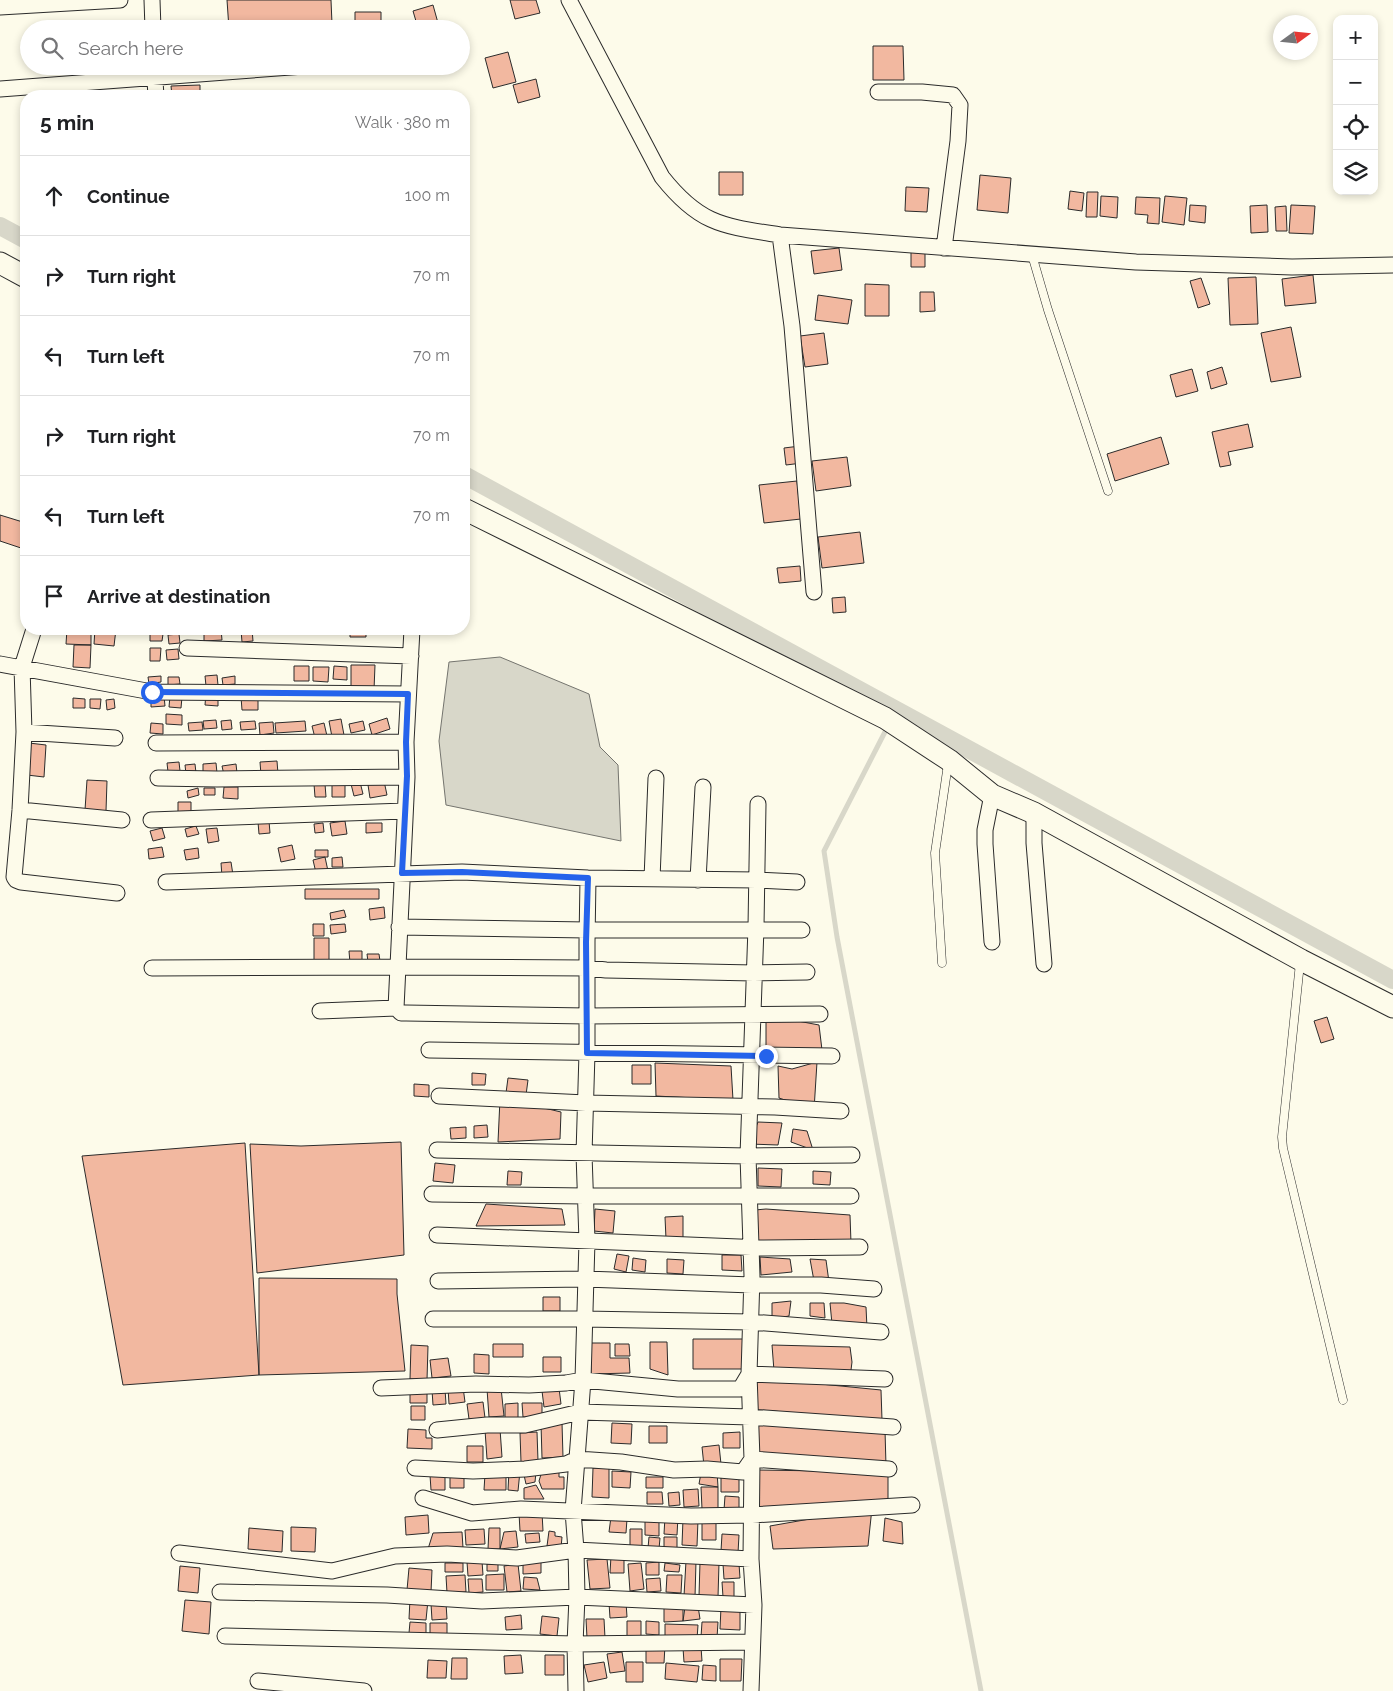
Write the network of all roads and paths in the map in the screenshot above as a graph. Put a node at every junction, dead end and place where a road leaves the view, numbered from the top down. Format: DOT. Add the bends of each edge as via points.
graph roads {
  1 [pos="120,0"];
  2 [pos="152,0"];
  3 [pos="570,0"];
  4 [pos="0,7"];
  5 [pos="153,20"];
  6 [pos="128,75"];
  7 [pos="155,75"];
  8 [pos="0,89"];
  9 [pos="156,90"];
  10 [pos="878,92"];
  11 [pos="780,235"];
  12 [pos="944,248"];
  13 [pos="1032,255"];
  14 [pos="0,263"];
  15 [pos="1393,265"];
  16 [pos="20,273"];
  17 [pos="1108,491"];
  18 [pos="470,511"];
  19 [pos="814,592"];
  20 [pos="32,635"];
  21 [pos="412,635"];
  22 [pos="188,648"];
  23 [pos="411,656"];
  24 [pos="0,664"];
  25 [pos="22,667"];
  26 [pos="408,694"];
  27 [pos="24,732"];
  28 [pos="116,738"];
  29 [pos="156,742"];
  30 [pos="406,742"];
  31 [pos="949,760"];
  32 [pos="407,776"];
  33 [pos="158,778"];
  34 [pos="656,778"];
  35 [pos="703,787"];
  36 [pos="992,795"];
  37 [pos="758,804"];
  38 [pos="20,810"];
  39 [pos="405,811"];
  40 [pos="1034,813"];
  41 [pos="122,820"];
  42 [pos="150,820"];
  43 [pos="402,873"];
  44 [pos="588,878"];
  45 [pos="652,879"];
  46 [pos="698,880"];
  47 [pos="757,880"];
  48 [pos="166,882"];
  49 [pos="797,882"];
  50 [pos="117,893"];
  51 [pos="400,927"];
  52 [pos="587,930"];
  53 [pos="756,930"];
  54 [pos="802,930"];
  55 [pos="992,942"];
  56 [pos="1301,960"];
  57 [pos="942,963"];
  58 [pos="1044,964"];
  59 [pos="399,966"];
  60 [pos="152,968"];
  61 [pos="588,968"];
  62 [pos="807,972"];
  63 [pos="754,973"];
  64 [pos="1393,1007"];
  65 [pos="396,1008"];
  66 [pos="320,1011"];
  67 [pos="820,1014"];
  68 [pos="753,1015"];
  69 [pos="587,1016"];
  70 [pos="429,1050"];
  71 [pos="587,1053"];
  72 [pos="751,1056"];
  73 [pos="832,1056"];
  74 [pos="438,1096"];
  75 [pos="586,1103"];
  76 [pos="749,1106"];
  77 [pos="841,1111"];
  78 [pos="437,1150"];
  79 [pos="584,1154"];
  80 [pos="748,1156"];
  81 [pos="852,1156"];
  82 [pos="432,1194"];
  83 [pos="750,1195"];
  84 [pos="585,1196"];
  85 [pos="851,1196"];
  86 [pos="437,1235"];
  87 [pos="587,1242"];
  88 [pos="752,1247"];
  89 [pos="860,1247"];
  90 [pos="585,1279"];
  91 [pos="438,1281"];
  92 [pos="752,1284"];
  93 [pos="874,1288"];
  94 [pos="433,1319"];
  95 [pos="584,1319"];
  96 [pos="751,1322"];
  97 [pos="881,1332"];
  98 [pos="750,1374"];
  99 [pos="885,1379"];
  100 [pos="583,1380"];
  101 [pos="381,1388"];
  102 [pos="1343,1400"];
  103 [pos="580,1412"];
  104 [pos="750,1416"];
  105 [pos="893,1427"];
  106 [pos="437,1430"];
  107 [pos="577,1459"];
  108 [pos="752,1459"];
  109 [pos="416,1468"];
  110 [pos="889,1469"];
  111 [pos="423,1498"];
  112 [pos="912,1505"];
  113 [pos="573,1510"];
  114 [pos="752,1515"];
  115 [pos="576,1550"];
  116 [pos="179,1553"];
  117 [pos="751,1560"];
  118 [pos="220,1592"];
  119 [pos="577,1597"];
  120 [pos="754,1605"];
  121 [pos="225,1636"];
  122 [pos="752,1642"];
  123 [pos="575,1644"];
  124 [pos="258,1681"];
  125 [pos="364,1691"];
  126 [pos="576,1691"];
  127 [pos="751,1691"];
  1 -- 4 [label="street"];
  2 -- 5 [label="street"];
  3 -- 11 [label="street" via="662,177 677,196 707,218 729,227"];
  6 -- 8 [label="street"];
  7 -- 9 [label="street"];
  10 -- 12 [label="street" via="953,95 960,105"];
  11 -- 12 [label="street"];
  11 -- 19 [label="street" via="792,326"];
  12 -- 13 [label="street"];
  13 -- 15 [label="street" via="1282,267"];
  13 -- 17 [label="lane"];
  14 -- 16 [label="main road"];
  18 -- 31 [label="main road" via="893,723"];
  20 -- 25 [label="street"];
  21 -- 23 [label="street"];
  22 -- 23 [label="street"];
  23 -- 26 [label="street"];
  24 -- 25 [label="street"];
  25 -- 26 [label="street" via="152,692"];
  25 -- 27 [label="street"];
  26 -- 30 [label="street"];
  27 -- 28 [label="street"];
  27 -- 38 [label="street"];
  29 -- 30 [label="street"];
  30 -- 32 [label="street"];
  31 -- 36 [label="main road"];
  31 -- 57 [label="lane" via="935,853"];
  32 -- 33 [label="street"];
  32 -- 39 [label="street"];
  34 -- 45 [label="street"];
  35 -- 46 [label="street"];
  36 -- 40 [label="main road"];
  36 -- 55 [label="street" via="985,844"];
  37 -- 47 [label="street"];
  38 -- 41 [label="street"];
  38 -- 50 [label="street" via="13,873 16,880"];
  39 -- 42 [label="street"];
  39 -- 43 [label="street"];
  40 -- 56 [label="main road"];
  40 -- 58 [label="street"];
  43 -- 44 [label="street" via="462,872"];
  43 -- 48 [label="street"];
  43 -- 51 [label="street"];
  44 -- 45 [label="street"];
  44 -- 52 [label="street"];
  45 -- 46 [label="street"];
  46 -- 47 [label="street"];
  47 -- 49 [label="street"];
  47 -- 53 [label="street"];
  51 -- 52 [label="street"];
  51 -- 59 [label="street"];
  52 -- 53 [label="street"];
  52 -- 61 [label="street"];
  53 -- 54 [label="street"];
  53 -- 63 [label="street"];
  56 -- 64 [label="main road"];
  56 -- 102 [label="lane" via="1283,1148"];
  59 -- 60 [label="street"];
  59 -- 61 [label="street"];
  59 -- 65 [label="street"];
  61 -- 63 [label="street"];
  61 -- 69 [label="street"];
  62 -- 63 [label="street"];
  63 -- 68 [label="street"];
  65 -- 66 [label="street"];
  65 -- 69 [label="street" via="406,1014"];
  67 -- 68 [label="street"];
  68 -- 69 [label="street"];
  68 -- 72 [label="street"];
  69 -- 71 [label="street"];
  70 -- 71 [label="street"];
  71 -- 72 [label="street"];
  71 -- 75 [label="street"];
  72 -- 73 [label="street"];
  72 -- 76 [label="street"];
  74 -- 75 [label="street"];
  75 -- 76 [label="street"];
  75 -- 79 [label="street"];
  76 -- 77 [label="street"];
  76 -- 80 [label="street"];
  78 -- 79 [label="street"];
  79 -- 80 [label="street"];
  79 -- 84 [label="street"];
  80 -- 81 [label="street"];
  80 -- 83 [label="street"];
  82 -- 84 [label="street"];
  83 -- 84 [label="street"];
  83 -- 85 [label="street"];
  83 -- 88 [label="street"];
  84 -- 87 [label="street"];
  86 -- 87 [label="street"];
  87 -- 88 [label="street"];
  87 -- 90 [label="street"];
  88 -- 89 [label="street"];
  88 -- 92 [label="street"];
  90 -- 91 [label="street"];
  90 -- 92 [label="street"];
  90 -- 95 [label="street"];
  92 -- 93 [label="street"];
  92 -- 96 [label="street"];
  94 -- 95 [label="street"];
  95 -- 96 [label="street"];
  95 -- 100 [label="street"];
  96 -- 97 [label="street"];
  96 -- 98 [label="street"];
  98 -- 99 [label="street"];
  98 -- 100 [label="street" via="740,1389 678,1390"];
  98 -- 104 [label="street"];
  100 -- 101 [label="street" via="529,1385"];
  100 -- 103 [label="street"];
  103 -- 104 [label="street"];
  103 -- 106 [label="street" via="525,1424"];
  103 -- 107 [label="street"];
  104 -- 105 [label="street"];
  104 -- 108 [label="street"];
  107 -- 108 [label="street" via="674,1470 743,1472"];
  107 -- 109 [label="street" via="566,1464 525,1470"];
  107 -- 113 [label="street"];
  108 -- 110 [label="street"];
  108 -- 114 [label="street"];
  111 -- 113 [label="street" via="472,1513 521,1509"];
  112 -- 114 [label="street"];
  113 -- 114 [label="street" via="692,1516"];
  113 -- 115 [label="street"];
  114 -- 117 [label="street"];
  115 -- 116 [label="street" via="517,1558 448,1554 395,1556 332,1571"];
  115 -- 117 [label="street"];
  115 -- 119 [label="street"];
  117 -- 120 [label="street"];
  118 -- 119 [label="street" via="482,1601"];
  119 -- 120 [label="street"];
  119 -- 123 [label="street"];
  120 -- 122 [label="street"];
  121 -- 123 [label="street"];
  122 -- 123 [label="street"];
  122 -- 127 [label="street"];
  123 -- 126 [label="street"];
  124 -- 125 [label="street"];
}
